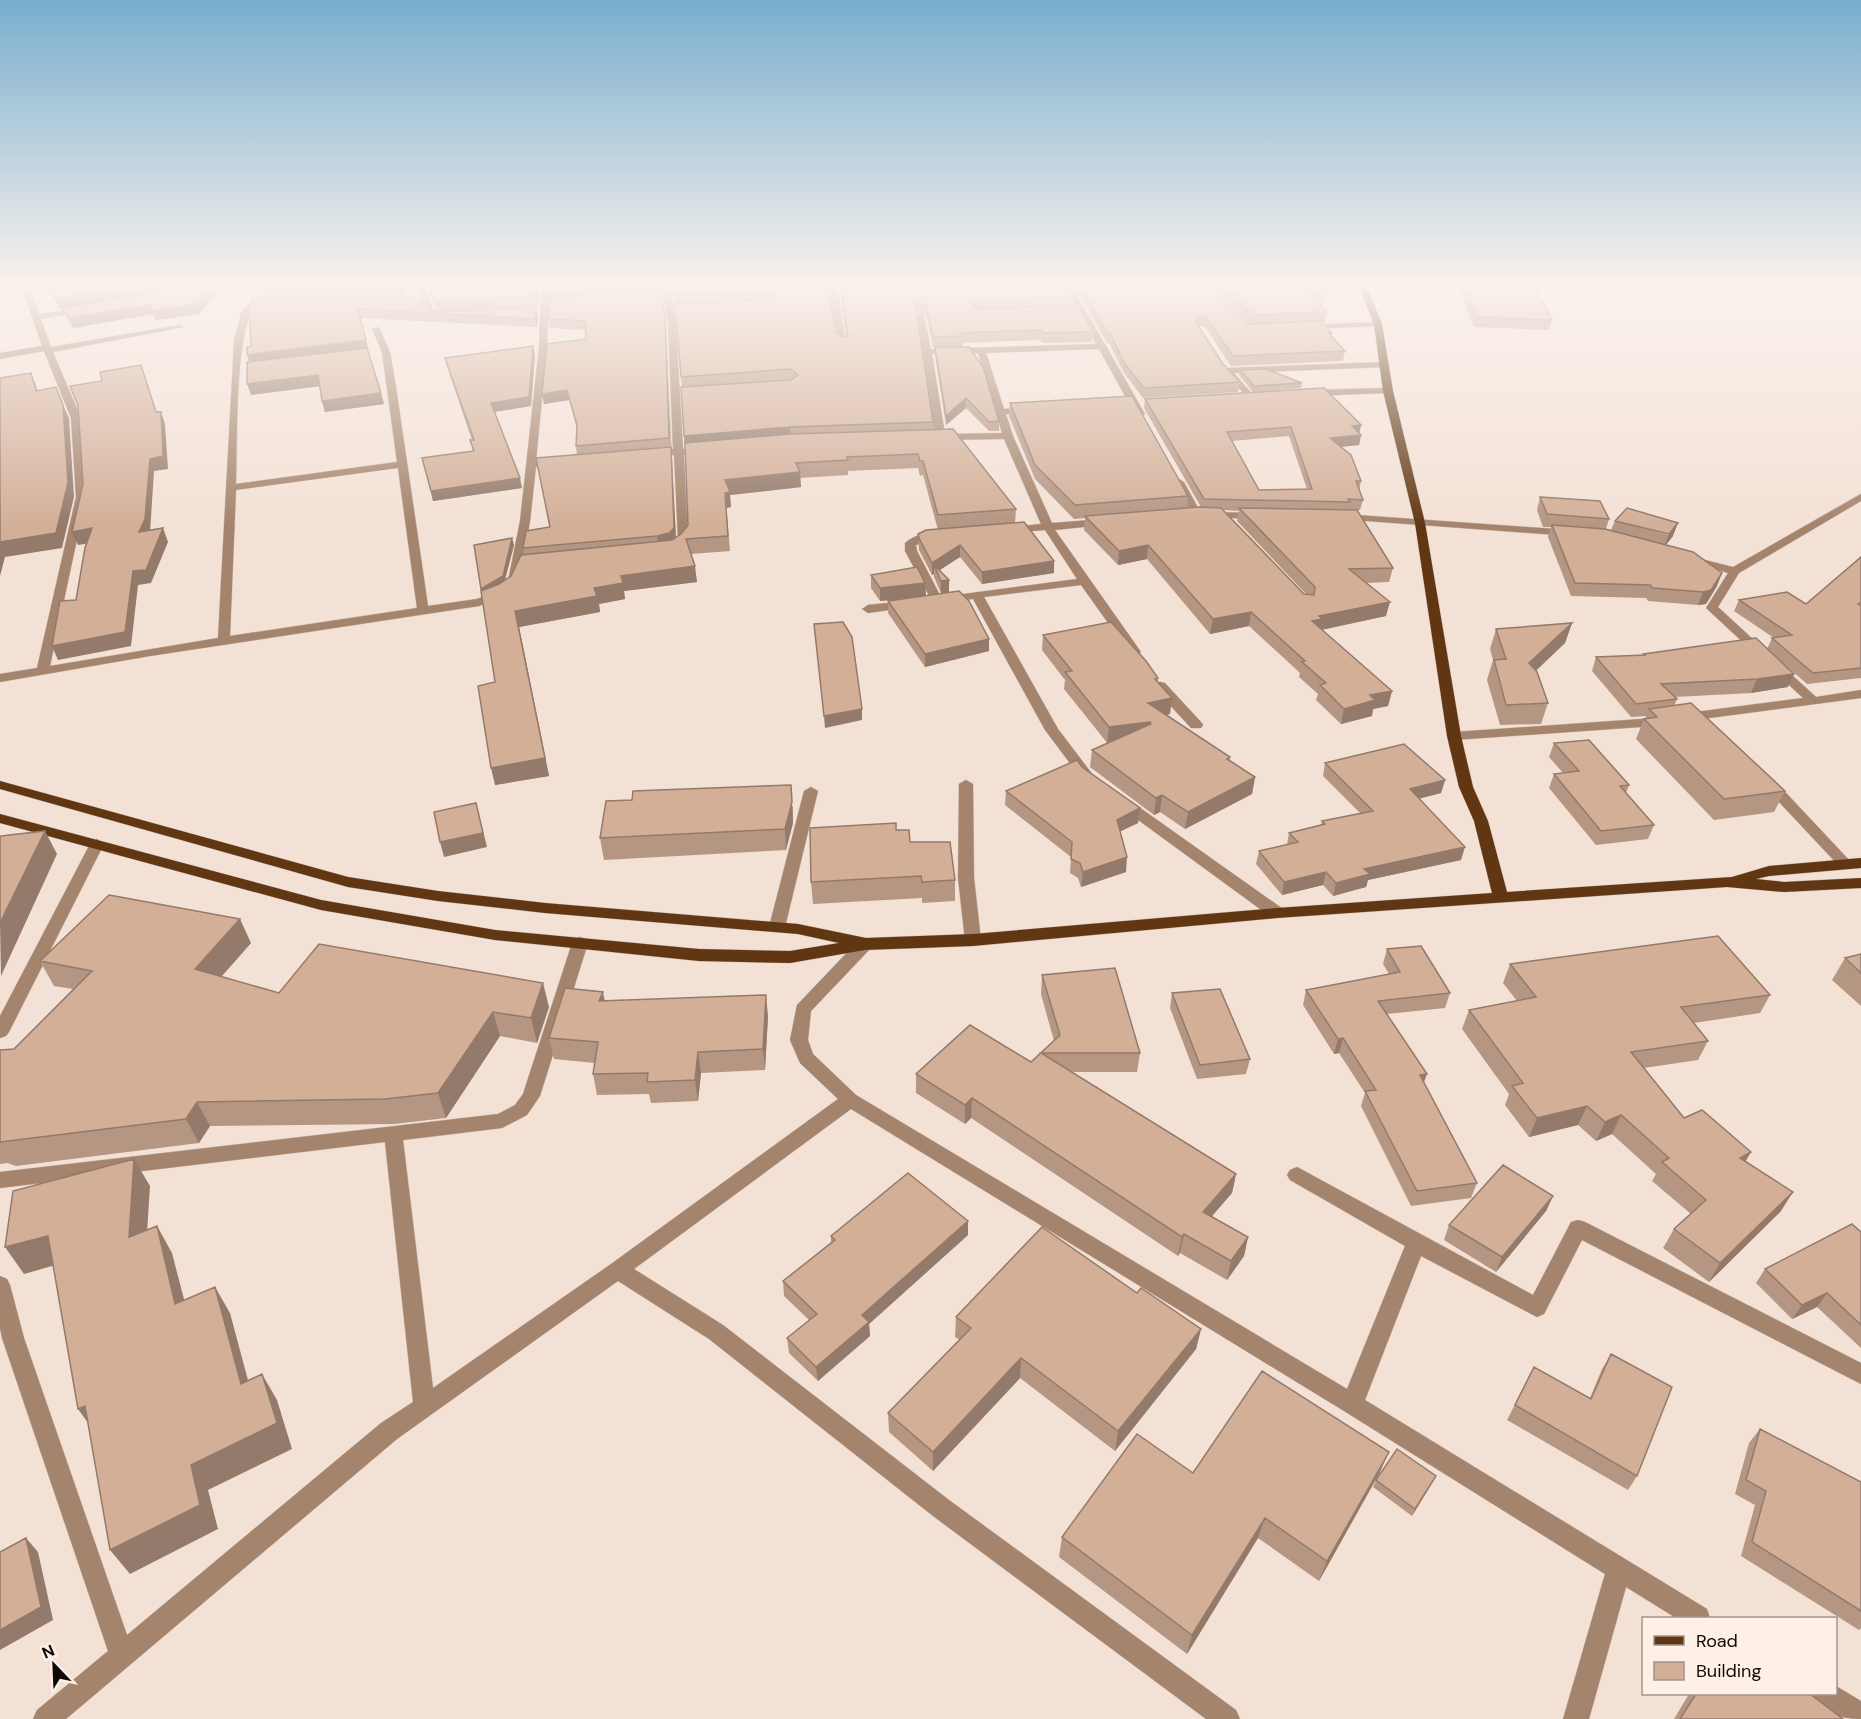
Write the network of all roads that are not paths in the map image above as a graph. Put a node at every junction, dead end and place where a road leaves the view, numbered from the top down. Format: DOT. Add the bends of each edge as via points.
graph roads {
  1 [pos="54,365"];
  2 [pos="237,365"];
  3 [pos="388,365"];
  4 [pos="539,365"];
  5 [pos="673,365"];
  6 [pos="928,365"];
  7 [pos="986,365"];
  8 [pos="1113,365"];
  9 [pos="1367,365"];
  10 [pos="1385,365"];
  11 [pos="248,369"];
  12 [pos="237,370"];
  13 [pos="1388,391"];
  14 [pos="686,392"];
  15 [pos="674,393"];
  16 [pos="1295,394"];
  17 [pos="1249,396"];
  18 [pos="1261,396"];
  19 [pos="1238,397"];
  20 [pos="1134,403"];
  21 [pos="1146,403"];
  22 [pos="1123,404"];
  23 [pos="1034,410"];
  24 [pos="1001,412"];
  25 [pos="1146,424"];
  26 [pos="1008,436"];
  27 [pos="711,450"];
  28 [pos="677,452"];
  29 [pos="643,455"];
  30 [pos="564,461"];
  31 [pos="403,464"];
  32 [pos="530,464"];
  33 [pos="1174,474"];
  34 [pos="231,488"];
  35 [pos="1861,497"];
  36 [pos="1222,515"];
  37 [pos="1268,516"];
  38 [pos="1336,517"];
  39 [pos="1117,521"];
  40 [pos="1420,523"];
  41 [pos="1048,527"];
  42 [pos="1003,531"];
  43 [pos="1237,531"];
  44 [pos="1579,534"];
  45 [pos="947,536"];
  46 [pos="666,551"];
  47 [pos="1679,556"];
  48 [pos="1735,571"];
  49 [pos="1084,582"];
  50 [pos="977,595"];
  51 [pos="926,602"];
  52 [pos="868,609"];
  53 [pos="423,611"];
  54 [pos="224,640"];
  55 [pos="43,671"];
  56 [pos="0,678"];
  57 [pos="1861,694"];
  58 [pos="1813,701"];
  59 [pos="1196,725"];
  60 [pos="1454,736"];
  61 [pos="1763,776"];
  62 [pos="1096,783"];
  63 [pos="966,784"];
  64 [pos="0,785"];
  65 [pos="811,791"];
  66 [pos="1115,797"];
  67 [pos="0,818"];
  68 [pos="97,844"];
  69 [pos="1853,864"];
  70 [pos="1728,882"];
  71 [pos="1861,883"];
  72 [pos="1501,898"];
  73 [pos="1277,913"];
  74 [pos="777,927"];
  75 [pos="973,940"];
  76 [pos="580,943"];
  77 [pos="866,944"];
  78 [pos="0,1032"];
  79 [pos="850,1100"];
  80 [pos="393,1134"];
  81 [pos="1297,1175"];
  82 [pos="0,1180"];
  83 [pos="1416,1243"];
  84 [pos="618,1270"];
  85 [pos="0,1285"];
  86 [pos="1861,1374"];
  87 [pos="1352,1404"];
  88 [pos="424,1406"];
  89 [pos="1618,1571"];
  90 [pos="1696,1617"];
  91 [pos="122,1655"];
  92 [pos="1826,1695"];
  93 [pos="1861,1716"];
  94 [pos="46,1719"];
  95 [pos="1227,1719"];
  96 [pos="1576,1719"];
  1 -- 55 [label="street" via="76,418 81,497"];
  2 -- 12 [label="street"];
  3 -- 31 [label="street"];
  4 -- 32 [label="street"];
  5 -- 15 [label="street"];
  6 -- 26 [label="street" via="935,437"];
  7 -- 24 [label="street"];
  8 -- 20 [label="street"];
  9 -- 17 [label="street" via="1225,367"];
  10 -- 13 [label="main road"];
  11 -- 12 [label="street"];
  12 -- 34 [label="street"];
  13 -- 16 [label="street"];
  13 -- 40 [label="main road"];
  14 -- 15 [label="street"];
  15 -- 28 [label="street"];
  17 -- 18 [label="street"];
  17 -- 19 [label="street"];
  20 -- 21 [label="street"];
  20 -- 22 [label="street"];
  20 -- 25 [label="street"];
  23 -- 24 [label="street"];
  24 -- 26 [label="street"];
  26 -- 41 [label="street"];
  27 -- 28 [label="street"];
  28 -- 29 [label="street"];
  28 -- 46 [label="street" via="683,540 680,546"];
  30 -- 32 [label="street"];
  31 -- 34 [label="street"];
  31 -- 53 [label="street"];
  32 -- 53 [label="street" via="523,566 514,582 503,593 479,602"];
  33 -- 36 [label="street" via="1191,515"];
  34 -- 54 [label="street"];
  35 -- 48 [label="street"];
  36 -- 37 [label="street"];
  36 -- 43 [label="street"];
  38 -- 40 [label="street"];
  39 -- 41 [label="street"];
  40 -- 44 [label="street"];
  40 -- 60 [label="main road"];
  41 -- 42 [label="street"];
  41 -- 49 [label="street"];
  45 -- 51 [label="street" via="924,537 910,543"];
  47 -- 48 [label="street"];
  48 -- 58 [label="street" via="1712,608"];
  49 -- 50 [label="street"];
  49 -- 59 [label="street" via="1169,698"];
  50 -- 51 [label="street"];
  50 -- 62 [label="street" via="1052,729 1086,776"];
  51 -- 52 [label="street"];
  53 -- 54 [label="street"];
  54 -- 55 [label="street"];
  55 -- 56 [label="street"];
  57 -- 58 [label="street"];
  58 -- 60 [label="street" via="1710,719"];
  60 -- 72 [label="main road"];
  61 -- 69 [label="street"];
  63 -- 75 [label="street" via="966,878"];
  64 -- 74 [label="main road" via="348,882 521,905"];
  65 -- 74 [label="street"];
  66 -- 73 [label="street"];
  67 -- 68 [label="main road"];
  68 -- 76 [label="main road" via="321,905 495,935"];
  68 -- 78 [label="street"];
  69 -- 70 [label="main road" via="1769,871"];
  70 -- 71 [label="main road" via="1784,887"];
  70 -- 72 [label="main road"];
  72 -- 73 [label="main road"];
  73 -- 75 [label="main road"];
  74 -- 77 [label="main road"];
  75 -- 77 [label="main road"];
  76 -- 77 [label="main road" via="699,955 790,957"];
  76 -- 80 [label="street" via="531,1096 521,1110 501,1121"];
  77 -- 79 [label="street" via="803,1009 799,1040 806,1058"];
  79 -- 84 [label="street"];
  79 -- 87 [label="street"];
  80 -- 82 [label="street"];
  80 -- 88 [label="street"];
  81 -- 83 [label="street"];
  83 -- 86 [label="street" via="1537,1308 1578,1228"];
  83 -- 87 [label="street"];
  84 -- 88 [label="street"];
  84 -- 95 [label="street" via="716,1332 941,1508"];
  85 -- 91 [label="street" via="14,1338"];
  87 -- 89 [label="street"];
  88 -- 91 [label="street"];
  89 -- 90 [label="street"];
  89 -- 96 [label="street"];
  91 -- 94 [label="street"];
  92 -- 93 [label="street"];
}
